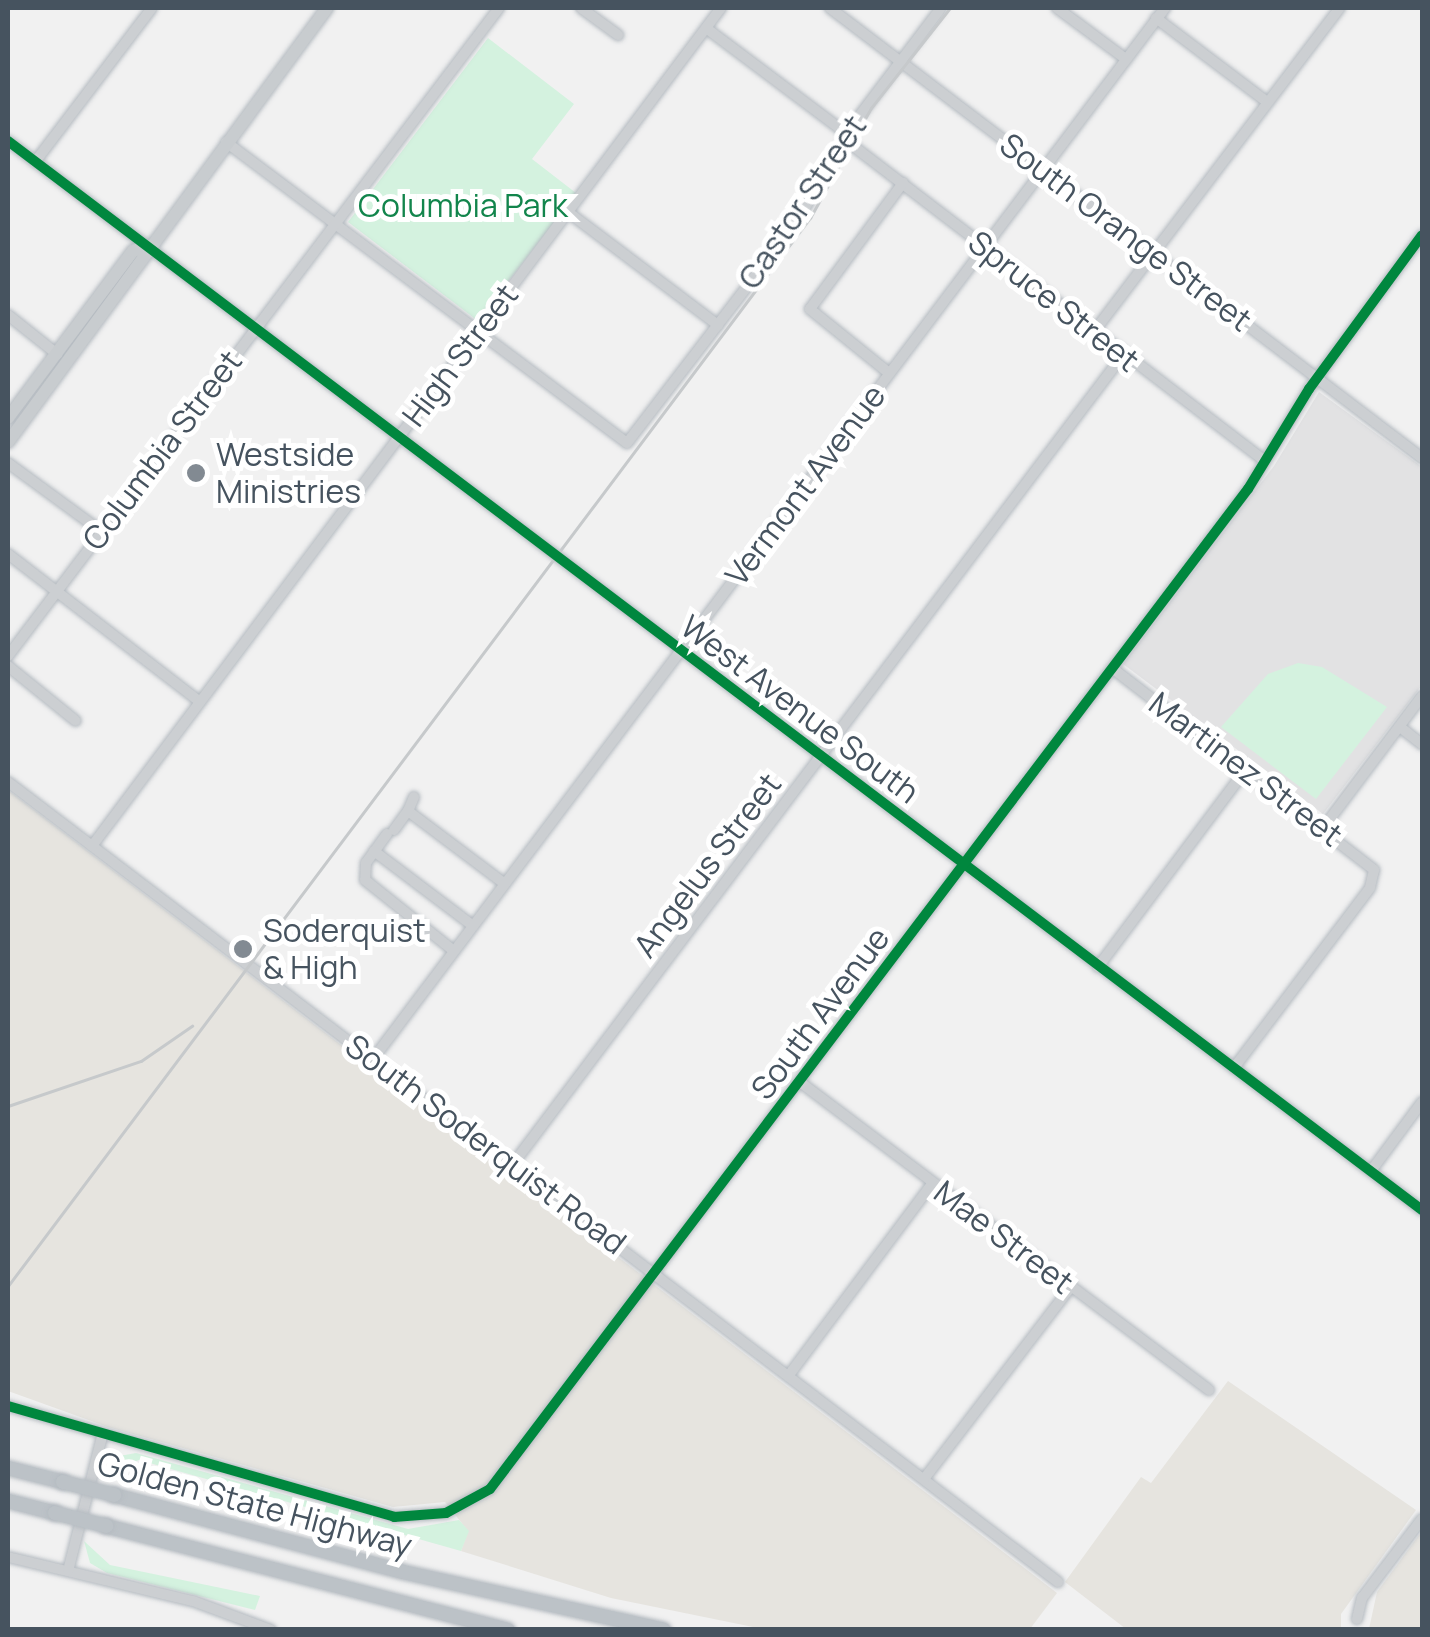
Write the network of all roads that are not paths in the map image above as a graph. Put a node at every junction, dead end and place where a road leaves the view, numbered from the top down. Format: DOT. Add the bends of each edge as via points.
graph roads {
  1 [pos="152,8"];
  2 [pos="499,8"];
  3 [pos="581,8"];
  4 [pos="722,8"];
  5 [pos="830,8"];
  6 [pos="941,8"];
  7 [pos="1057,8"];
  8 [pos="1164,8"];
  9 [pos="1340,8"];
  10 [pos="320,10"];
  11 [pos="1156,18"];
  12 [pos="706,28"];
  13 [pos="618,36"];
  14 [pos="1126,59"];
  15 [pos="900,62"];
  16 [pos="1267,102"];
  17 [pos="846,136"];
  18 [pos="8,142"];
  19 [pos="226,142"];
  20 [pos="35,162"];
  21 [pos="1043,169"];
  22 [pos="903,183"];
  23 [pos="568,212"];
  24 [pos="335,225"];
  25 [pos="1422,235"];
  26 [pos="986,245"];
  27 [pos="148,246"];
  28 [pos="1154,252"];
  29 [pos="1418,252"];
  30 [pos="8,316"];
  31 [pos="718,325"];
  32 [pos="256,328"];
  33 [pos="1096,330"];
  34 [pos="477,332"];
  35 [pos="56,354"];
  36 [pos="1122,356"];
  37 [pos="889,373"];
  38 [pos="1317,378"];
  39 [pos="8,418"];
  40 [pos="398,436"];
  41 [pos="8,442"];
  42 [pos="1422,458"];
  43 [pos="1265,460"];
  44 [pos="8,463"];
  45 [pos="101,531"];
  46 [pos="8,554"];
  47 [pos="56,591"];
  48 [pos="681,650"];
  49 [pos="8,656"];
  50 [pos="8,666"];
  51 [pos="1112,668"];
  52 [pos="1422,696"];
  53 [pos="200,702"];
  54 [pos="76,721"];
  55 [pos="1400,726"];
  56 [pos="1422,744"];
  57 [pos="820,755"];
  58 [pos="1246,770"];
  59 [pos="8,782"];
  60 [pos="414,797"];
  61 [pos="408,810"];
  62 [pos="1323,828"];
  63 [pos="92,846"];
  64 [pos="374,851"];
  65 [pos="964,864"];
  66 [pos="504,884"];
  67 [pos="473,926"];
  68 [pos="454,951"];
  69 [pos="1098,967"];
  70 [pos="373,1059"];
  71 [pos="1234,1068"];
  72 [pos="800,1082"];
  73 [pos="1422,1102"];
  74 [pos="513,1164"];
  75 [pos="1371,1171"];
  76 [pos="932,1184"];
  77 [pos="1422,1210"];
  78 [pos="656,1273"];
  79 [pos="1071,1288"];
  80 [pos="789,1375"];
  81 [pos="1209,1390"];
  82 [pos="8,1406"];
  83 [pos="102,1437"];
  84 [pos="8,1468"];
  85 [pos="924,1479"];
  86 [pos="8,1501"];
  87 [pos="1422,1519"];
  88 [pos="8,1557"];
  89 [pos="68,1571"];
  90 [pos="1058,1582"];
  91 [pos="1357,1620"];
  92 [pos="271,1630"];
  93 [pos="508,1630"];
  94 [pos="664,1630"];
  1 -- 20 [label="street"];
  2 -- 24 [label="street, Columbia Street"];
  3 -- 13 [label="street"];
  4 -- 12 [label="street, High Street"];
  5 -- 15 [label="street, South Orange Street"];
  6 -- 15 [label="street, Castor Street"];
  7 -- 14 [label="street"];
  8 -- 11 [label="street, Vermont Avenue"];
  9 -- 16 [label="street"];
  10 -- 19 [label="main road"];
  11 -- 14 [label="street, Vermont Avenue"];
  11 -- 16 [label="street"];
  12 -- 17 [label="street, Spruce Street"];
  12 -- 23 [label="street, High Street"];
  14 -- 21 [label="street, Vermont Avenue"];
  15 -- 17 [label="street, Castor Street"];
  15 -- 21 [label="street, South Orange Street"];
  16 -- 28 [label="street"];
  17 -- 22 [label="street, Spruce Street"];
  17 -- 31 [label="street, Castor Street" via="805,210"];
  18 -- 20 [label="street, West Avenue South"];
  19 -- 24 [label="street"];
  19 -- 27 [label="main road"];
  20 -- 27 [label="street, West Avenue South"];
  21 -- 26 [label="street, Vermont Avenue"];
  21 -- 28 [label="street, South Orange Street"];
  22 -- 26 [label="street, Spruce Street"];
  22 -- 37 [label="street" via="810,311"];
  23 -- 31 [label="street"];
  23 -- 34 [label="street, High Street"];
  24 -- 32 [label="street, Columbia Street"];
  24 -- 34 [label="street"];
  25 -- 29 [label="street, South Avenue"];
  26 -- 33 [label="street, Spruce Street"];
  26 -- 37 [label="street, Vermont Avenue"];
  27 -- 32 [label="street, West Avenue South"];
  27 -- 35 [label="main road" via="133,252"];
  27 -- 41 [label="main road" via="145,261"];
  28 -- 33 [label="street"];
  28 -- 38 [label="street, South Orange Street"];
  29 -- 38 [label="street, South Avenue"];
  30 -- 35 [label="street"];
  31 -- 34 [label="street, Castor Street" via="626,443"];
  32 -- 40 [label="street, West Avenue South"];
  32 -- 45 [label="street, Columbia Street"];
  33 -- 36 [label="street, Spruce Street"];
  34 -- 40 [label="street, High Street"];
  35 -- 39 [label="main road"];
  36 -- 43 [label="street, Spruce Street"];
  36 -- 57 [label="street, Angelus Street"];
  37 -- 48 [label="street, Vermont Avenue"];
  38 -- 42 [label="street, South Orange Street"];
  38 -- 43 [label="street, South Avenue"];
  40 -- 48 [label="street, West Avenue South"];
  40 -- 53 [label="street, High Street"];
  43 -- 51 [label="street, South Avenue"];
  44 -- 45 [label="street"];
  45 -- 47 [label="street, Columbia Street"];
  46 -- 47 [label="street"];
  47 -- 49 [label="street, Columbia Street"];
  47 -- 53 [label="street"];
  48 -- 57 [label="street, West Avenue South"];
  48 -- 66 [label="street, Vermont Avenue"];
  50 -- 54 [label="street"];
  51 -- 58 [label="street, Martinez Street"];
  51 -- 65 [label="street, South Avenue"];
  52 -- 55 [label="street"];
  53 -- 63 [label="street, High Street"];
  55 -- 56 [label="street"];
  55 -- 62 [label="street"];
  57 -- 65 [label="street, West Avenue South"];
  57 -- 74 [label="street, Angelus Street"];
  58 -- 62 [label="street, Martinez Street"];
  58 -- 69 [label="street"];
  59 -- 63 [label="street, South Soderquist Road"];
  60 -- 61 [label="street"];
  61 -- 64 [label="street"];
  61 -- 66 [label="street"];
  62 -- 71 [label="street, Martinez Street" via="1375,874"];
  63 -- 70 [label="street, South Soderquist Road"];
  64 -- 67 [label="street"];
  64 -- 68 [label="street" via="364,870 367,883"];
  65 -- 69 [label="street, West Avenue South"];
  65 -- 72 [label="street, South Avenue"];
  66 -- 67 [label="street, Vermont Avenue"];
  67 -- 68 [label="street, Vermont Avenue"];
  68 -- 70 [label="street, Vermont Avenue"];
  69 -- 71 [label="street, West Avenue South"];
  70 -- 74 [label="street, South Soderquist Road"];
  71 -- 75 [label="street, West Avenue South"];
  72 -- 76 [label="street, Mae Street"];
  72 -- 78 [label="street, South Avenue"];
  73 -- 75 [label="street"];
  74 -- 78 [label="street, South Soderquist Road"];
  75 -- 77 [label="street, West Avenue South"];
  76 -- 79 [label="street, Mae Street"];
  76 -- 80 [label="street"];
  78 -- 80 [label="street, South Soderquist Road"];
  78 -- 83 [label="street, South Avenue" via="496,1482 441,1515 383,1515"];
  79 -- 81 [label="street, Mae Street"];
  79 -- 85 [label="street"];
  80 -- 85 [label="street, South Soderquist Road"];
  82 -- 83 [label="street, South Avenue"];
  83 -- 89 [label="street"];
  84 -- 94 [label="highway, Golden State Highway, bridge" via="403,1572"];
  85 -- 90 [label="street, South Soderquist Road"];
  86 -- 93 [label="highway, Golden State Highway, bridge"];
  87 -- 91 [label="street" via="1362,1598"];
  88 -- 89 [label="street"];
  89 -- 92 [label="street" via="226,1610"];
}
